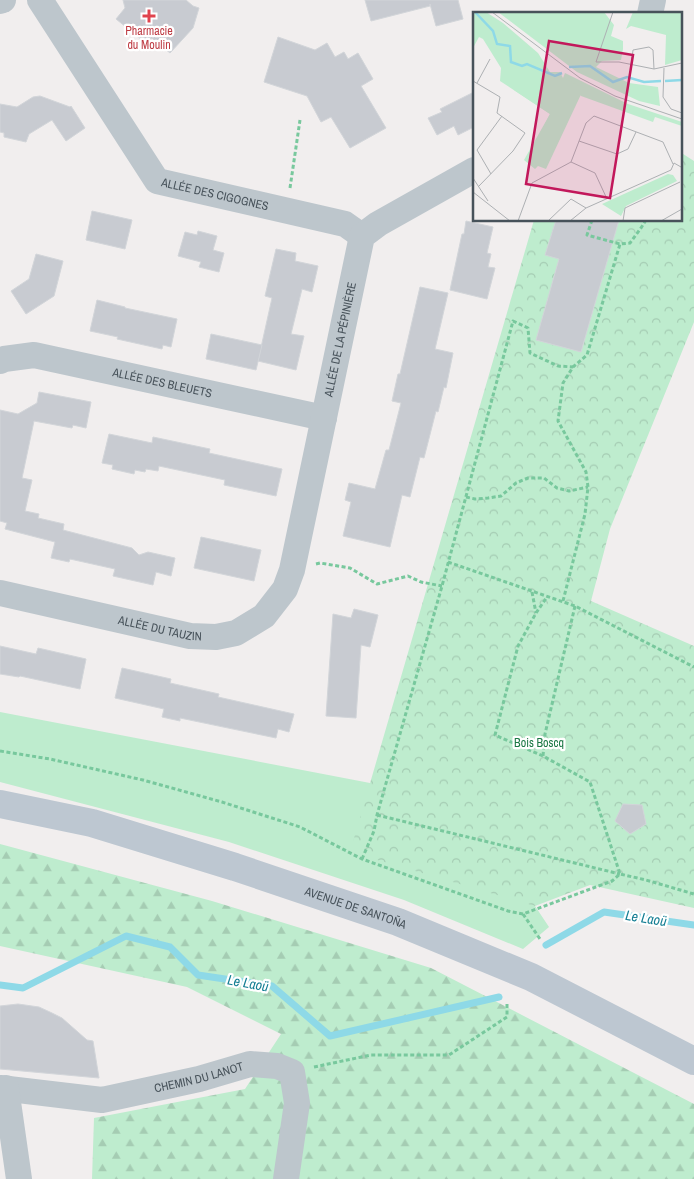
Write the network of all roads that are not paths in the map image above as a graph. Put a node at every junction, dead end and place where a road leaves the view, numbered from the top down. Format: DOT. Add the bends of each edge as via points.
graph roads {
  1 [pos="40,0"];
  2 [pos="473,171"];
  3 [pos="362,236"];
  4 [pos="0,360"];
  5 [pos="324,418"];
  6 [pos="292,570"];
  7 [pos="0,593"];
  8 [pos="0,804"];
  9 [pos="694,1061"];
  10 [pos="3,1088"];
  11 [pos="19,1179"];
  12 [pos="286,1179"];
  1 -- 3 [label="street, ALLÉE DES CIGOGNES" via="157,181 346,224"];
  2 -- 3 [label="street"];
  3 -- 5 [label="street, ALLÉE DE LA PÉPINIÈRE"];
  4 -- 5 [label="street, ALLÉE DES BLEUETS" via="34,356"];
  5 -- 6 [label="street, ALLÉE DE LA PÉPINIÈRE"];
  6 -- 7 [label="street, ALLÉE DU TAUZIN" via="284,590 264,616 236,633 216,637 190,636"];
  8 -- 9 [label="main road, AVENUE DE SANTOÑA" via="92,823 398,922 532,977"];
  10 -- 11 [label="street"];
  10 -- 12 [label="street, CHEMIN DU LANOT" via="102,1100 199,1079 250,1064 277,1066 292,1072 297,1104"];
}
